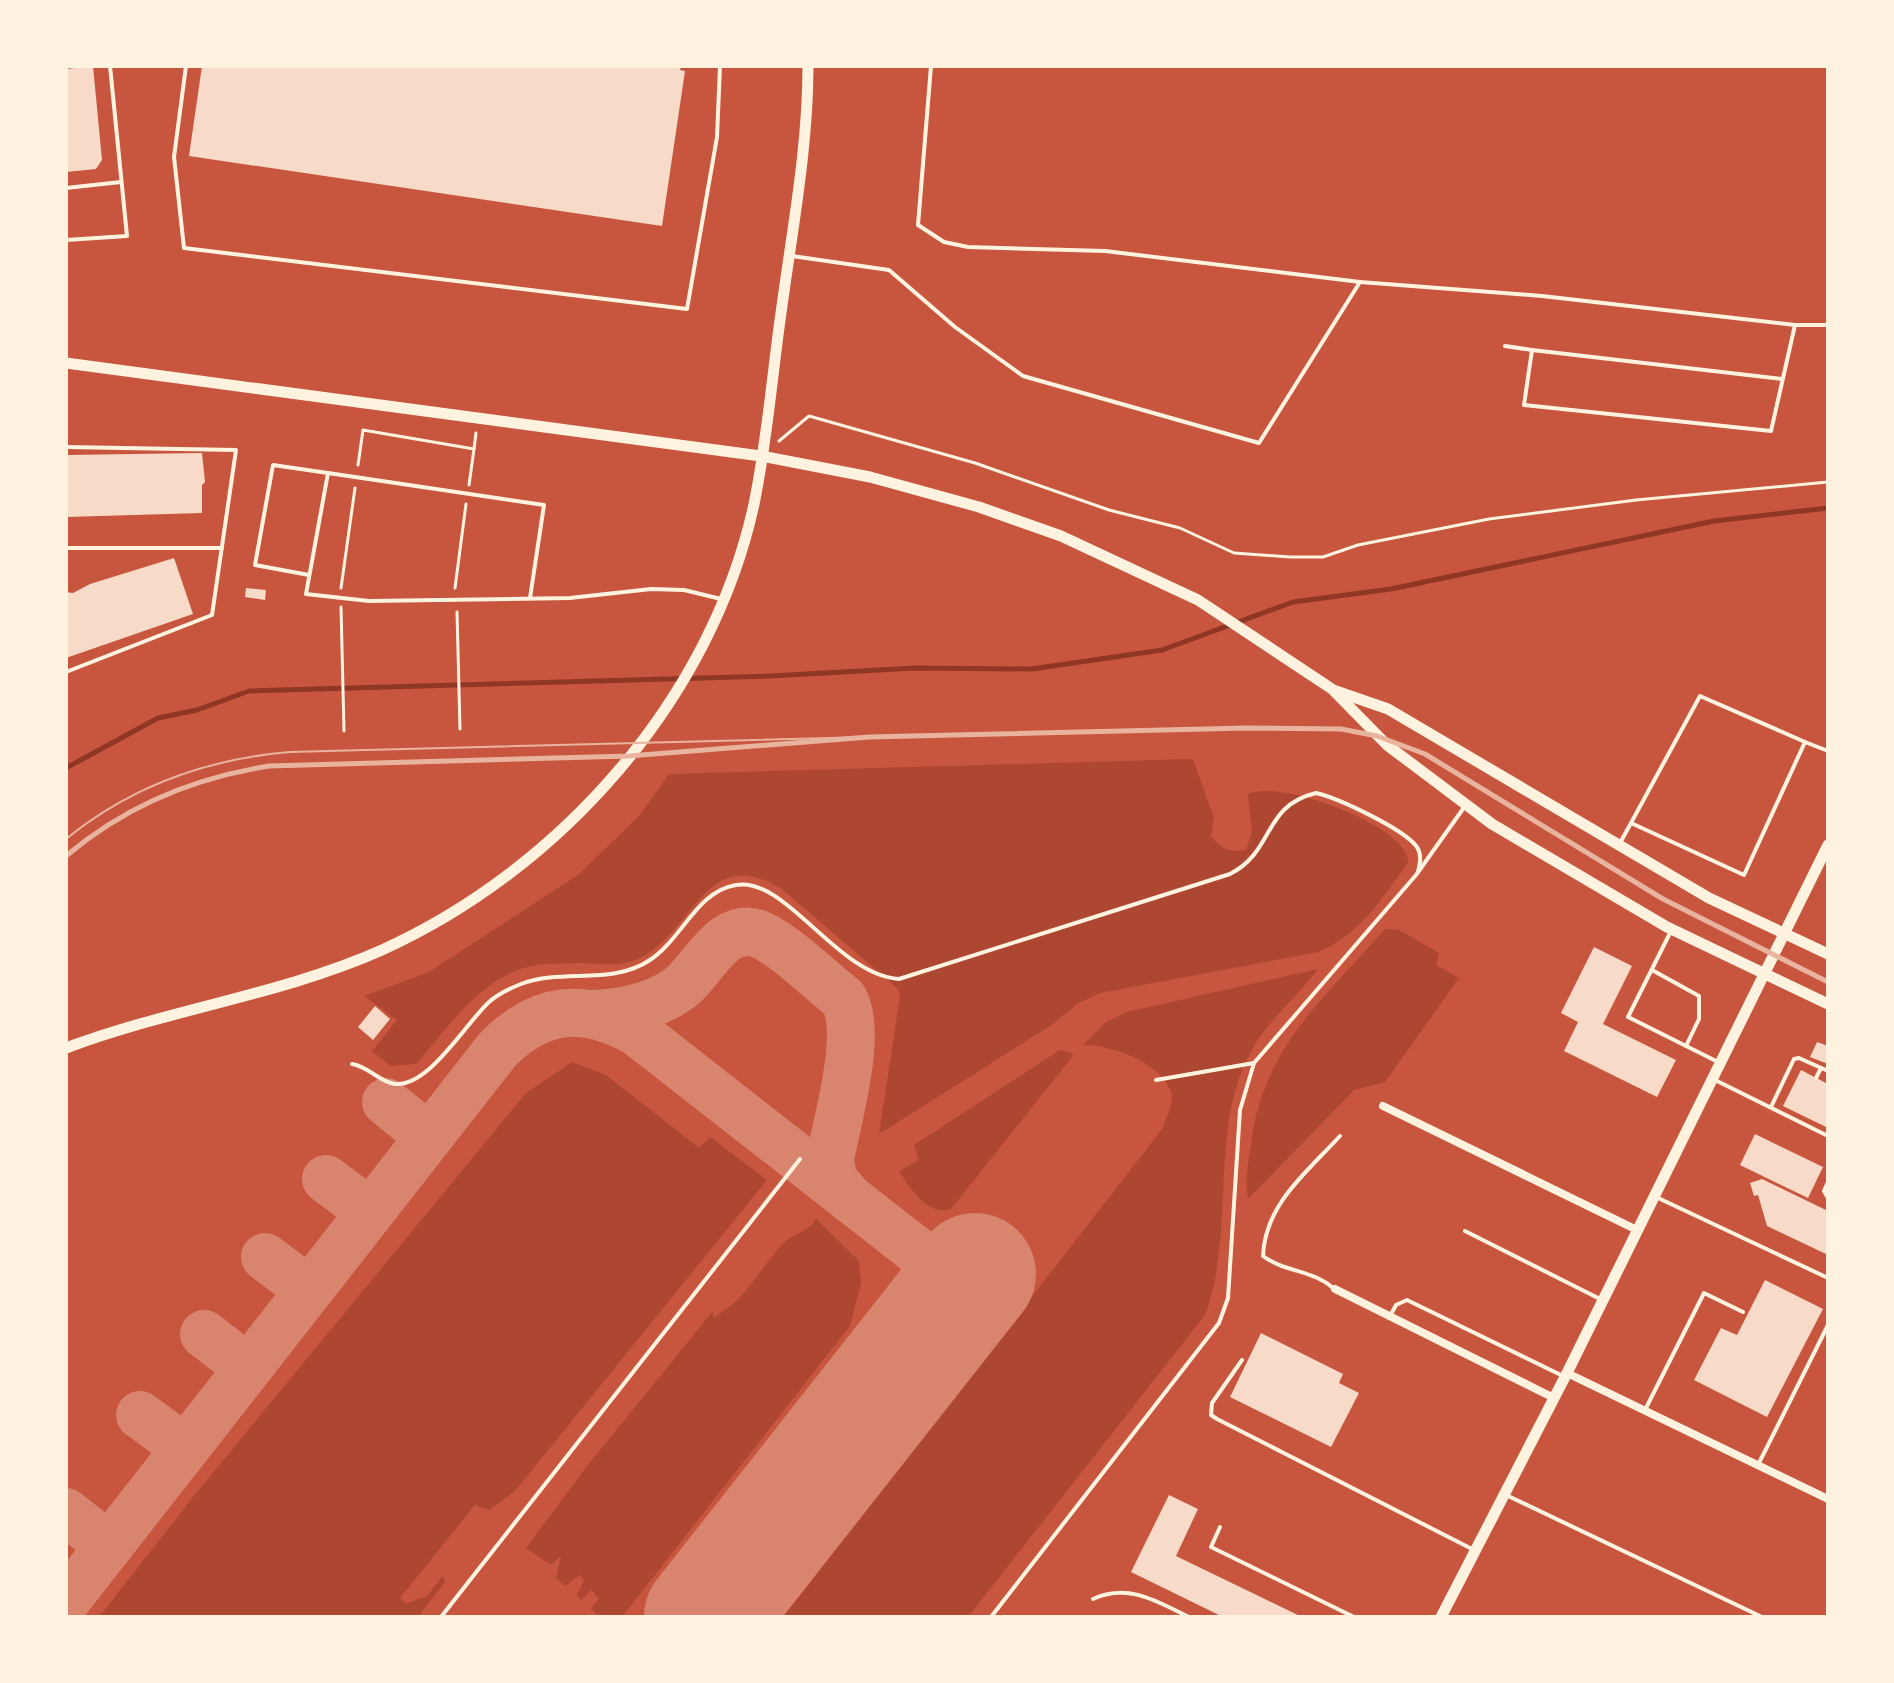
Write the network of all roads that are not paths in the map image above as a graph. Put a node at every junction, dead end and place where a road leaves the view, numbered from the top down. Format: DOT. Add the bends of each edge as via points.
graph roads {
  1 [pos="110,66"];
  2 [pos="186,66"];
  3 [pos="720,66"];
  4 [pos="808,66"];
  5 [pos="931,66"];
  6 [pos="121,182"];
  7 [pos="66,188"];
  8 [pos="66,240"];
  9 [pos="789,256"];
  10 [pos="1360,282"];
  11 [pos="1795,325"];
  12 [pos="1828,325"];
  13 [pos="1505,346"];
  14 [pos="1532,350"];
  15 [pos="66,363"];
  16 [pos="1782,379"];
  17 [pos="66,447"];
  18 [pos="761,456"];
  19 [pos="328,473"];
  20 [pos="66,548"];
  21 [pos="222,548"];
  22 [pos="309,575"];
  23 [pos="530,598"];
  24 [pos="723,599"];
  25 [pos="66,672"];
  26 [pos="1332,689"];
  27 [pos="1805,742"];
  28 [pos="1828,751"];
  29 [pos="1465,806"];
  30 [pos="1631,823"];
  31 [pos="1828,845"];
  32 [pos="1619,846"];
  33 [pos="1418,872"];
  34 [pos="1672,929"];
  35 [pos="1784,933"];
  36 [pos="1828,954"];
  37 [pos="1652,970"];
  38 [pos="1765,974"];
  39 [pos="1828,1004"];
  40 [pos="1686,1046"];
  41 [pos="66,1048"];
  42 [pos="1254,1063"];
  43 [pos="1720,1063"];
  44 [pos="352,1064"];
  45 [pos="1821,1068"];
  46 [pos="1828,1071"];
  47 [pos="1816,1078"];
  48 [pos="1712,1079"];
  49 [pos="1156,1080"];
  50 [pos="1383,1106"];
  51 [pos="1771,1107"];
  52 [pos="1797,1113"];
  53 [pos="1794,1119"];
  54 [pos="1826,1127"];
  55 [pos="1826,1135"];
  56 [pos="1340,1136"];
  57 [pos="800,1159"];
  58 [pos="1828,1182"];
  59 [pos="1654,1196"];
  60 [pos="1828,1198"];
  61 [pos="1637,1230"];
  62 [pos="1465,1231"];
  63 [pos="1828,1278"];
  64 [pos="1335,1289"];
  65 [pos="1602,1301"];
  66 [pos="1743,1312"];
  67 [pos="1389,1319"];
  68 [pos="1828,1325"];
  69 [pos="1242,1360"];
  70 [pos="1566,1375"];
  71 [pos="1554,1398"];
  72 [pos="1644,1411"];
  73 [pos="1758,1465"];
  74 [pos="1503,1494"];
  75 [pos="1828,1499"];
  76 [pos="1220,1527"];
  77 [pos="1475,1551"];
  78 [pos="1093,1599"];
  79 [pos="1444,1616"];
  80 [pos="441,1617"];
  81 [pos="991,1617"];
  82 [pos="1189,1617"];
  83 [pos="1354,1617"];
  84 [pos="1762,1617"];
  1 -- 6 [label="lane"];
  2 -- 3 [label="lane" via="174,157 184,248 687,309 717,137"];
  4 -- 9 [label="main road"];
  5 -- 10 [label="lane" via="918,225 944,242 1105,251"];
  6 -- 7 [label="lane"];
  6 -- 8 [label="lane" via="127,236"];
  9 -- 10 [label="lane" via="889,270 1023,376 1259,443"];
  9 -- 18 [label="main road"];
  10 -- 11 [label="lane"];
  11 -- 12 [label="lane"];
  11 -- 16 [label="lane"];
  13 -- 14 [label="lane"];
  14 -- 16 [label="lane"];
  14 -- 16 [label="lane" via="1524,405 1771,431"];
  15 -- 18 [label="main road"];
  17 -- 21 [label="lane" via="236,450"];
  18 -- 24 [label="main road" via="754,503"];
  18 -- 26 [label="main road" via="870,477 1061,536 1198,600"];
  19 -- 22 [label="lane"];
  19 -- 22 [label="lane" via="273,465 255,565"];
  19 -- 23 [label="lane" via="544,505"];
  20 -- 21 [label="lane"];
  21 -- 25 [label="lane" via="212,615"];
  22 -- 23 [label="lane" via="306,594 341,598"];
  23 -- 24 [label="lane" via="651,589"];
  24 -- 41 [label="main road" via="650,729 614,776 551,839 501,879 433,924 354,961"];
  26 -- 29 [label="main road" via="1377,736"];
  26 -- 32 [label="main road" via="1388,709"];
  27 -- 28 [label="lane"];
  27 -- 30 [label="lane" via="1700,696"];
  27 -- 30 [label="lane" via="1744,875"];
  29 -- 33 [label="lane"];
  29 -- 34 [label="main road"];
  30 -- 32 [label="lane"];
  31 -- 35 [label="main road"];
  32 -- 35 [label="main road" via="1709,898"];
  33 -- 42 [label="lane"];
  33 -- 44 [label="lane" via="1421,856 1403,835 1316,793 1285,806 1258,854 1230,874 899,979 871,974 767,890 738,884 718,890 670,942 632,969 605,976 549,975 491,1000 423,1075 406,1084 393,1084"];
  34 -- 37 [label="lane"];
  34 -- 38 [label="main road"];
  35 -- 36 [label="main road"];
  35 -- 38 [label="main road"];
  37 -- 40 [label="lane" via="1699,996 1702,1009"];
  37 -- 40 [label="lane" via="1628,1017"];
  38 -- 39 [label="main road"];
  38 -- 43 [label="main road"];
  40 -- 43 [label="lane"];
  42 -- 49 [label="lane"];
  42 -- 81 [label="lane" via="1240,1110 1228,1298 1219,1323"];
  43 -- 48 [label="main road"];
  45 -- 46 [label="lane"];
  45 -- 47 [label="lane"];
  45 -- 51 [label="lane" via="1794,1059"];
  48 -- 51 [label="lane"];
  48 -- 59 [label="main road"];
  50 -- 61 [label="street"];
  51 -- 53 [label="lane"];
  52 -- 53 [label="lane"];
  53 -- 55 [label="lane"];
  54 -- 55 [label="lane"];
  56 -- 64 [label="lane" via="1273,1211 1263,1256 1277,1267 1309,1274"];
  57 -- 80 [label="lane"];
  58 -- 60 [label="lane"];
  59 -- 61 [label="main road"];
  59 -- 63 [label="lane"];
  61 -- 65 [label="main road"];
  62 -- 65 [label="lane"];
  64 -- 67 [label="street"];
  65 -- 70 [label="main road"];
  66 -- 72 [label="lane" via="1704,1293"];
  67 -- 70 [label="lane" via="1396,1305 1407,1300"];
  67 -- 71 [label="street"];
  68 -- 73 [label="lane"];
  69 -- 77 [label="lane" via="1212,1403 1211,1415"];
  70 -- 71 [label="main road"];
  70 -- 72 [label="street"];
  71 -- 74 [label="main road"];
  72 -- 73 [label="street"];
  73 -- 75 [label="street"];
  74 -- 77 [label="main road"];
  74 -- 84 [label="lane"];
  76 -- 83 [label="lane" via="1211,1547"];
  77 -- 79 [label="main road"];
  78 -- 82 [label="lane" via="1111,1591 1135,1592"];
}
